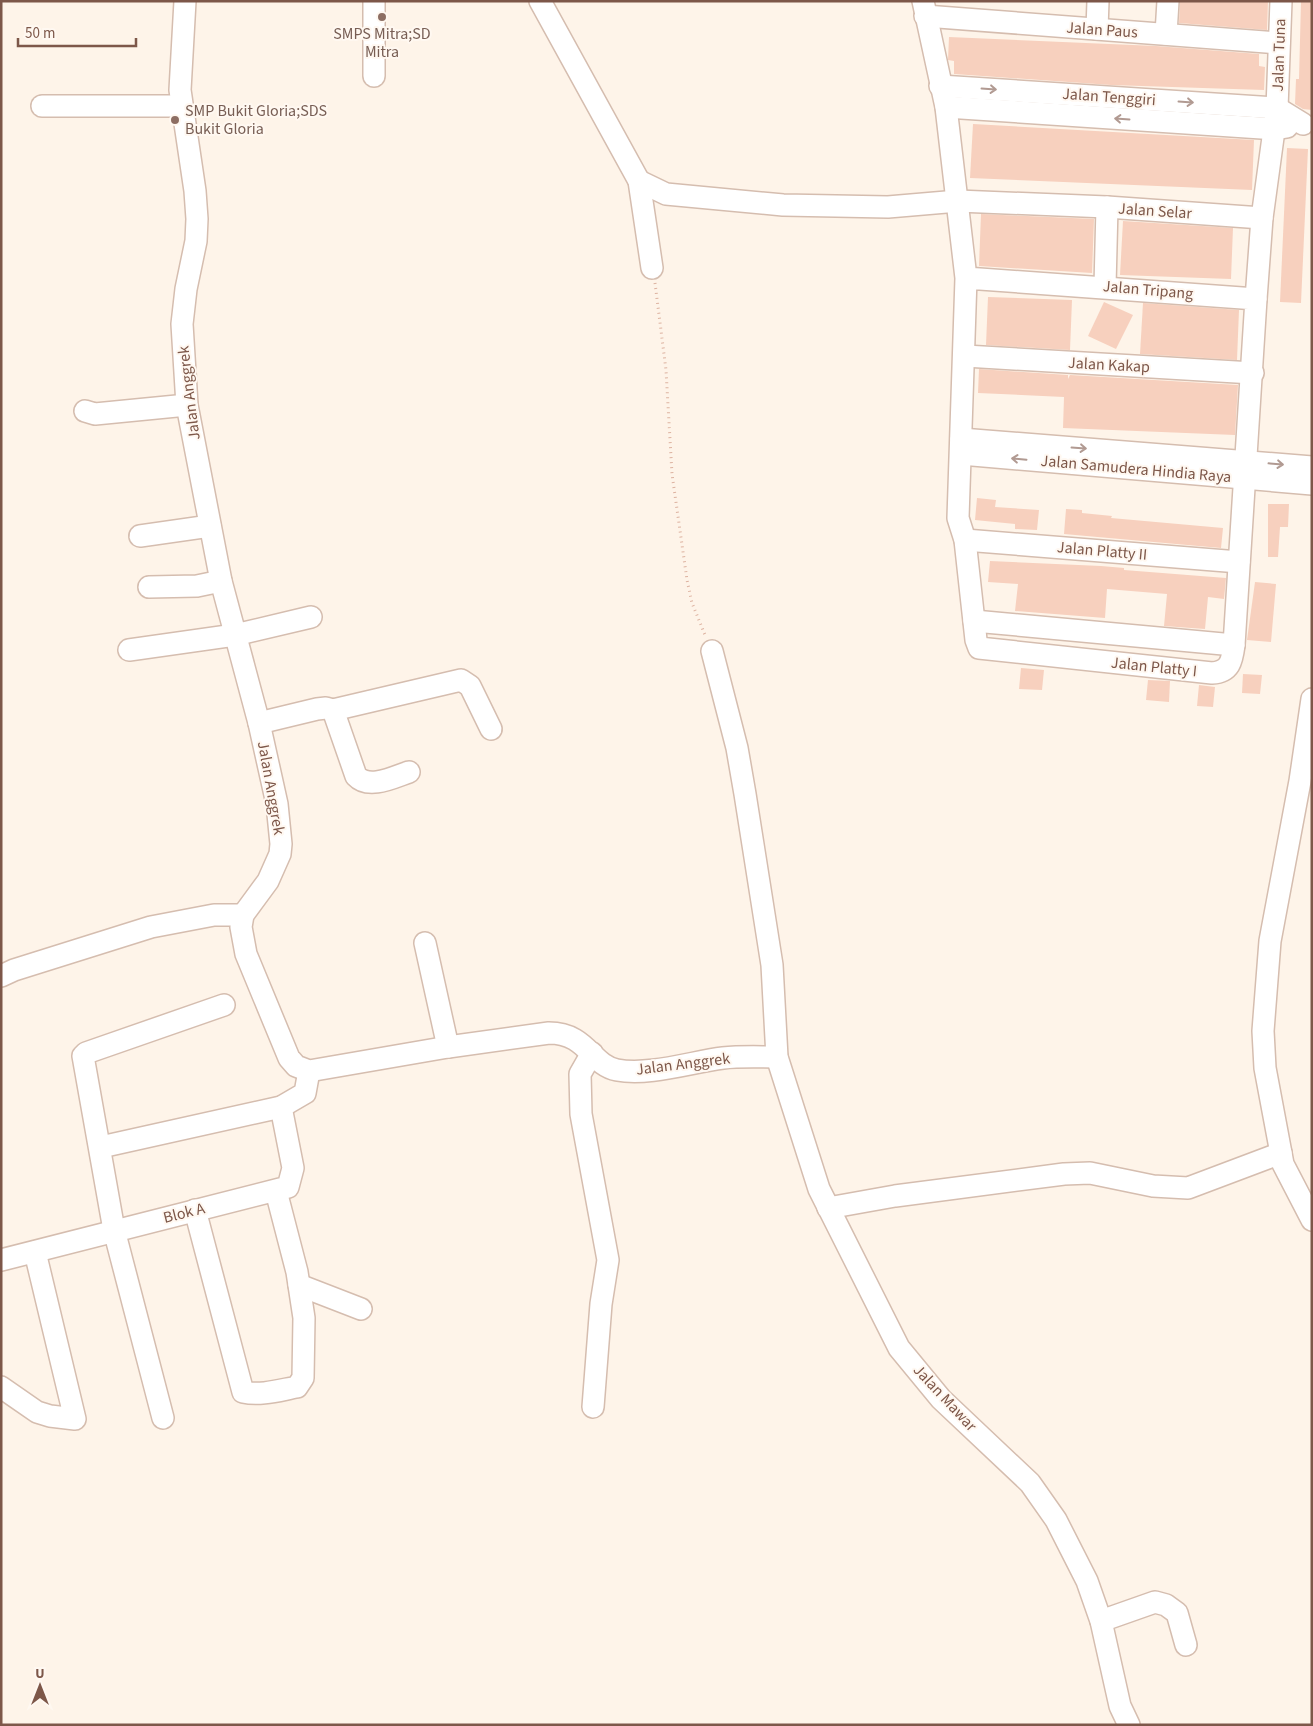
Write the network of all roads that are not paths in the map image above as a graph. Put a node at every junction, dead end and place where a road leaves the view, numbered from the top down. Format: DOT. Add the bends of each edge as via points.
graph roads {
  1 [pos="185,1"];
  2 [pos="374,1"];
  3 [pos="540,1"];
  4 [pos="1098,1"];
  5 [pos="1168,1"];
  6 [pos="1281,1"];
  7 [pos="924,9"];
  8 [pos="1096,29"];
  9 [pos="1166,34"];
  10 [pos="1278,43"];
  11 [pos="374,76"];
  12 [pos="940,86"];
  13 [pos="42,106"];
  14 [pos="182,106"];
  15 [pos="946,107"];
  16 [pos="1276,118"];
  17 [pos="1308,125"];
  18 [pos="639,181"];
  19 [pos="958,201"];
  20 [pos="1107,207"];
  21 [pos="1262,218"];
  22 [pos="652,268"];
  23 [pos="966,278"];
  24 [pos="1104,286"];
  25 [pos="1256,299"];
  26 [pos="965,356"];
  27 [pos="1253,373"];
  28 [pos="187,405"];
  29 [pos="85,411"];
  30 [pos="961,447"];
  31 [pos="1312,467"];
  32 [pos="1244,470"];
  33 [pos="1312,484"];
  34 [pos="210,526"];
  35 [pos="140,536"];
  36 [pos="964,540"];
  37 [pos="1239,562"];
  38 [pos="221,581"];
  39 [pos="149,587"];
  40 [pos="311,616"];
  41 [pos="974,621"];
  42 [pos="235,635"];
  43 [pos="1234,645"];
  44 [pos="129,650"];
  45 [pos="712,651"];
  46 [pos="1312,700"];
  47 [pos="333,710"];
  48 [pos="259,723"];
  49 [pos="492,729"];
  50 [pos="409,772"];
  51 [pos="243,915"];
  52 [pos="425,943"];
  53 [pos="1,976"];
  54 [pos="224,1005"];
  55 [pos="448,1047"];
  56 [pos="592,1053"];
  57 [pos="777,1057"];
  58 [pos="309,1071"];
  59 [pos="282,1106"];
  60 [pos="101,1148"];
  61 [pos="1281,1153"];
  62 [pos="276,1191"];
  63 [pos="828,1208"];
  64 [pos="195,1210"];
  65 [pos="1312,1220"];
  66 [pos="114,1230"];
  67 [pos="35,1252"];
  68 [pos="1,1260"];
  69 [pos="299,1285"];
  70 [pos="361,1309"];
  71 [pos="1,1387"];
  72 [pos="593,1407"];
  73 [pos="163,1418"];
  74 [pos="1101,1621"];
  75 [pos="1186,1645"];
  76 [pos="1129,1725"];
  1 -- 14 [label="street, Jalan Anggrek" via="180,72"];
  2 -- 11 [label="street"];
  3 -- 18 [label="street"];
  4 -- 8 [label="street"];
  5 -- 9 [label="street"];
  6 -- 10 [label="street, Jalan Tuna"];
  7 -- 8 [label="street, Jalan Paus"];
  7 -- 12 [label="street, Jalan Platty I"];
  8 -- 9 [label="street, Jalan Paus"];
  9 -- 10 [label="street, Jalan Paus"];
  10 -- 16 [label="street, Jalan Tuna"];
  12 -- 15 [label="street, Jalan Platty I"];
  12 -- 16 [label="street, Jalan Tenggiri, one-way"];
  13 -- 14 [label="street"];
  14 -- 28 [label="street, Jalan Anggrek" via="197,219 182,324"];
  16 -- 15 [label="street, Jalan Tenggiri, one-way"];
  15 -- 19 [label="street, Jalan Platty I"];
  16 -- 17 [label="street"];
  16 -- 21 [label="street"];
  18 -- 19 [label="street, Jalan Selar" via="666,194 784,205 888,207"];
  18 -- 22 [label="street"];
  19 -- 20 [label="street, Jalan Selar"];
  19 -- 23 [label="street, Jalan Platty I"];
  20 -- 21 [label="street, Jalan Selar"];
  20 -- 24 [label="street"];
  21 -- 25 [label="street"];
  23 -- 24 [label="street, Jalan Tripang"];
  23 -- 26 [label="street, Jalan Platty I"];
  24 -- 25 [label="street, Jalan Tripang"];
  25 -- 27 [label="street"];
  26 -- 27 [label="street, Jalan Kakap"];
  26 -- 30 [label="street, Jalan Platty I"];
  27 -- 32 [label="street, Jalan Platty I"];
  28 -- 29 [label="street" via="95,414"];
  28 -- 34 [label="street, Jalan Anggrek"];
  30 -- 32 [label="street, Jalan Samudera Hindia Raya"];
  30 -- 36 [label="street, Jalan Platty I" via="958,518"];
  32 -- 31 [label="street, Jalan Samudera Hindia Raya, one-way"];
  32 -- 33 [label="street, Jalan Samudera Hindia Raya"];
  32 -- 37 [label="street, Jalan Platty I"];
  34 -- 35 [label="street"];
  34 -- 38 [label="street, Jalan Anggrek"];
  36 -- 37 [label="street, Jalan Platty II"];
  36 -- 41 [label="street, Jalan Platty I"];
  37 -- 43 [label="street, Jalan Platty I"];
  38 -- 39 [label="street" via="197,586"];
  38 -- 42 [label="street, Jalan Anggrek"];
  40 -- 42 [label="street"];
  41 -- 43 [label="street"];
  41 -- 43 [label="street, Jalan Platty I" via="979,648 985,650 1212,672 1228,668"];
  42 -- 44 [label="street"];
  42 -- 48 [label="street, Jalan Anggrek"];
  45 -- 57 [label="street, Jalan Mawar" via="737,748 768,935"];
  46 -- 61 [label="street" via="1270,941 1264,1001 1264,1068"];
  47 -- 48 [label="street" via="317,709"];
  47 -- 49 [label="street" via="461,680 470,686"];
  47 -- 50 [label="street" via="360,780 373,782"];
  48 -- 51 [label="street, Jalan Anggrek" via="277,804 282,844 268,881"];
  51 -- 53 [label="street" via="214,916 151,927"];
  51 -- 58 [label="street" via="242,938 249,963 290,1058 296,1066"];
  52 -- 55 [label="street"];
  54 -- 60 [label="street" via="86,1053 83,1060"];
  55 -- 56 [label="street, Jalan Anggrek" via="562,1033"];
  55 -- 58 [label="street, Jalan Anggrek"];
  56 -- 57 [label="street, Jalan Anggrek" via="616,1070 635,1071 723,1058"];
  56 -- 72 [label="street" via="580,1074 581,1114 608,1260"];
  57 -- 63 [label="street, Jalan Mawar" via="819,1190"];
  58 -- 59 [label="street" via="305,1093"];
  59 -- 60 [label="street"];
  59 -- 62 [label="street" via="293,1168 288,1187"];
  60 -- 66 [label="street"];
  61 -- 63 [label="street" via="1188,1188 1153,1186 1090,1173 1064,1174"];
  61 -- 65 [label="street" via="1283,1164"];
  62 -- 64 [label="street, Blok A"];
  62 -- 69 [label="street"];
  63 -- 74 [label="street, Jalan Mawar" via="899,1348 941,1399 1030,1484 1056,1520 1087,1581"];
  64 -- 66 [label="street, Blok A"];
  64 -- 69 [label="street" via="243,1392 268,1393 297,1387 303,1378 304,1318"];
  66 -- 67 [label="street, Blok A"];
  66 -- 73 [label="street"];
  67 -- 68 [label="street, Blok A"];
  67 -- 71 [label="street" via="74,1419 37,1412"];
  69 -- 70 [label="street"];
  74 -- 75 [label="street" via="1155,1602 1166,1605 1177,1613"];
  74 -- 76 [label="street, Jalan Mawar" via="1120,1706"];
}
